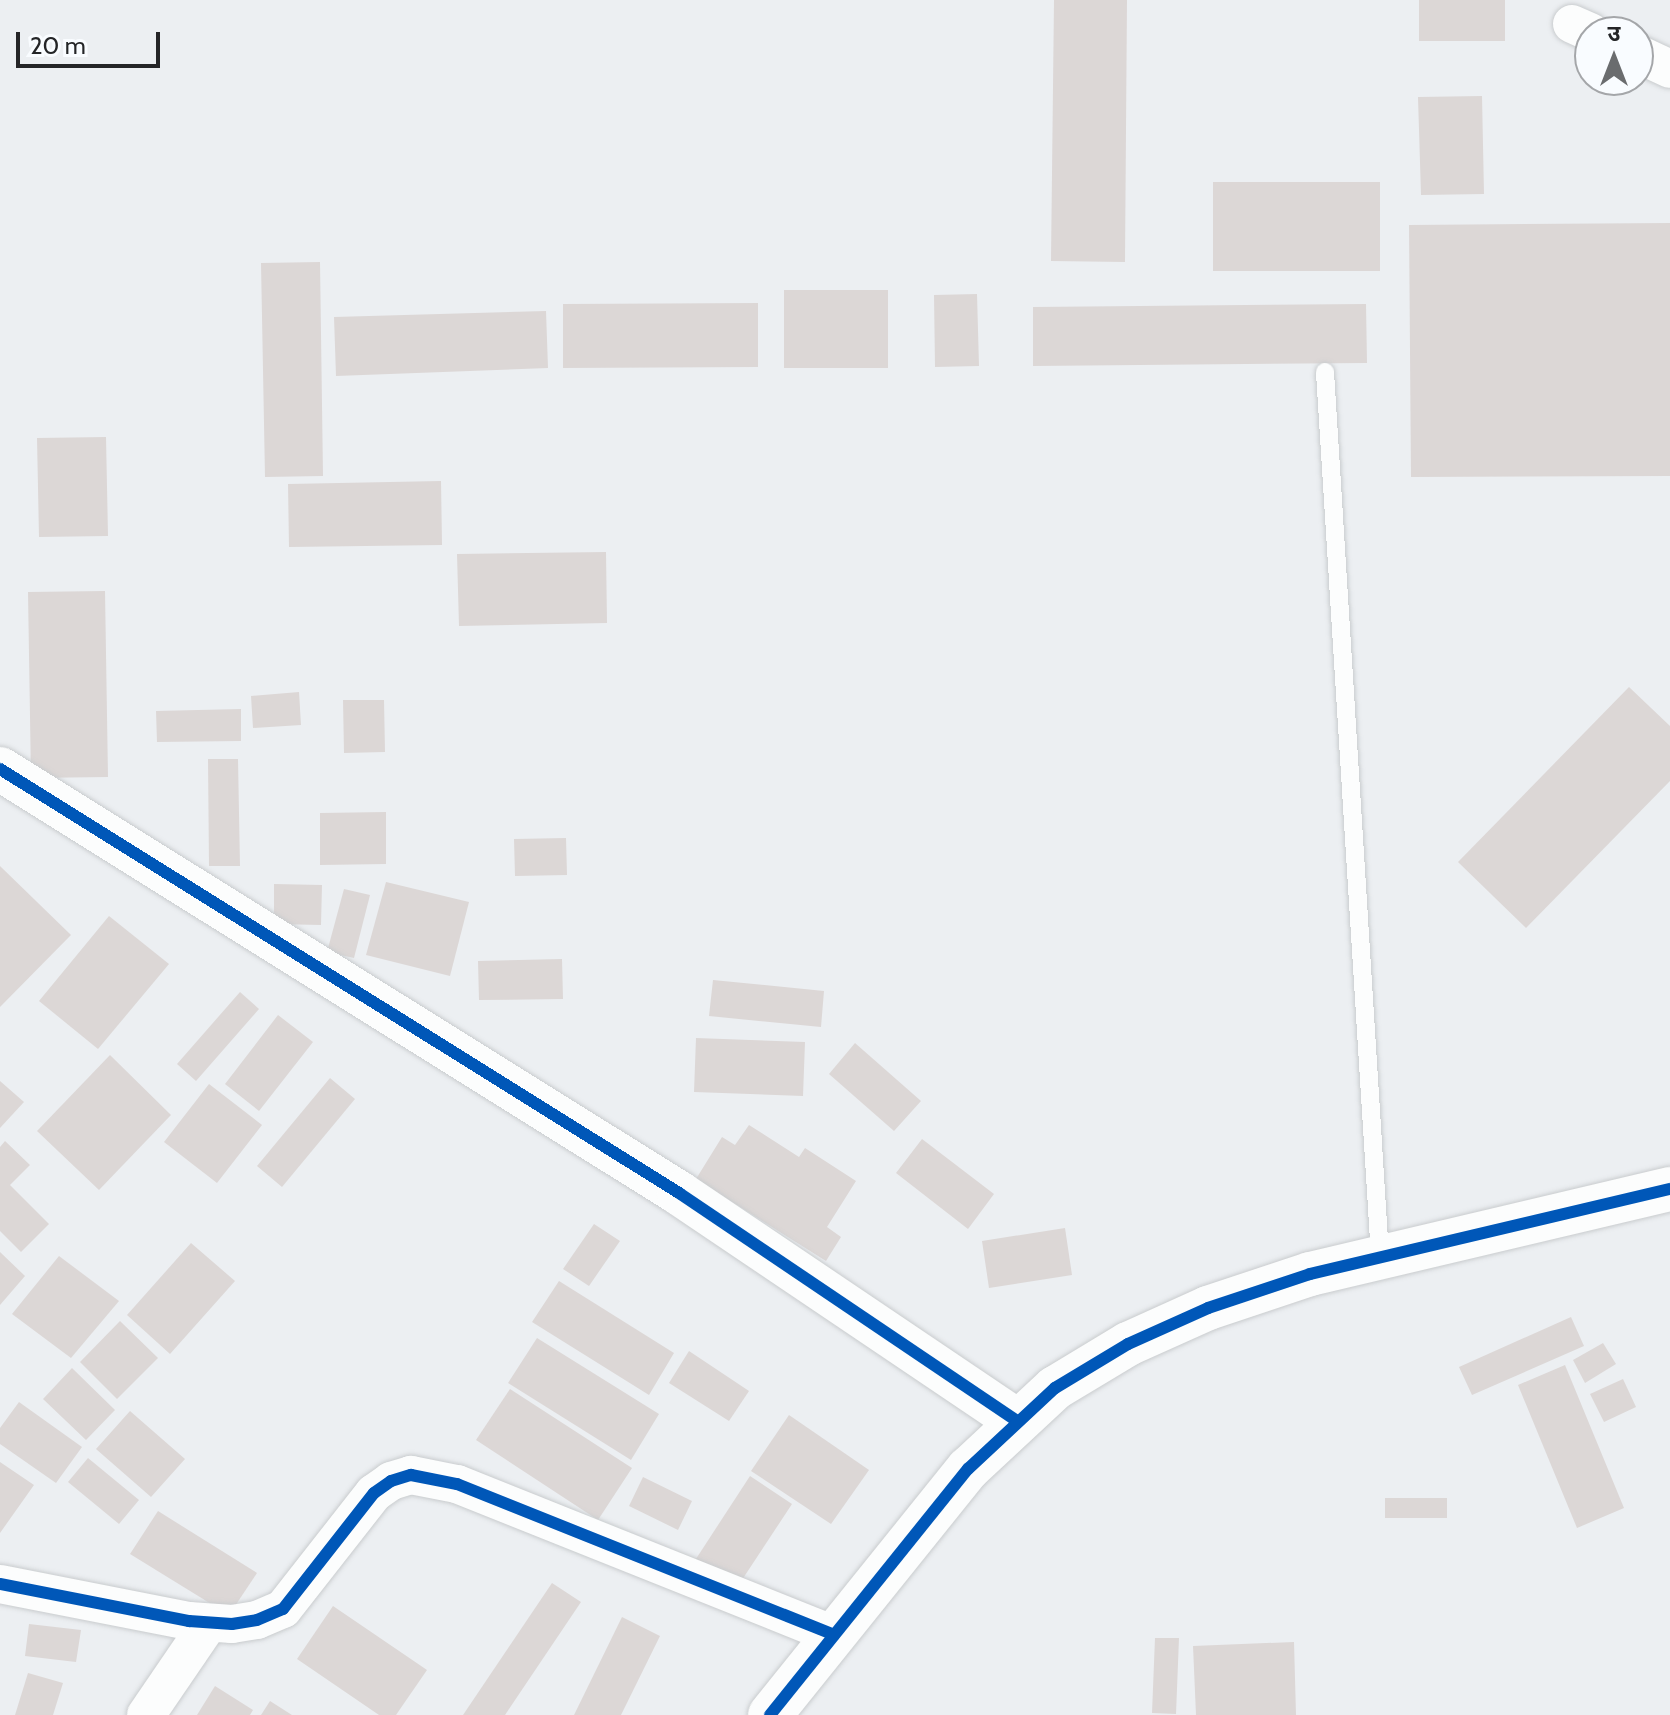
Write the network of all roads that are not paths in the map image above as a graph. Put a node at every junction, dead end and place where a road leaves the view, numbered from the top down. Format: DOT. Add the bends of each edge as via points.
graph roads {
  1 [pos="1325,372"];
  2 [pos="0,769"];
  3 [pos="1670,1189"];
  4 [pos="1380,1257"];
  5 [pos="1017,1421"];
  6 [pos="0,1584"];
  7 [pos="208,1624"];
  8 [pos="834,1635"];
  9 [pos="146,1715"];
  10 [pos="770,1715"];
  1 -- 4 [label="lane"];
  2 -- 5 [label="street" via="654,1178"];
  3 -- 4 [label="street"];
  4 -- 5 [label="street" via="1208,1308 1116,1351 1055,1388"];
  5 -- 8 [label="street" via="968,1469"];
  6 -- 7 [label="street"];
  7 -- 8 [label="street" via="257,1620 283,1609 374,1493 411,1475 457,1484"];
  7 -- 9 [label="street"];
  8 -- 10 [label="street"];
}
